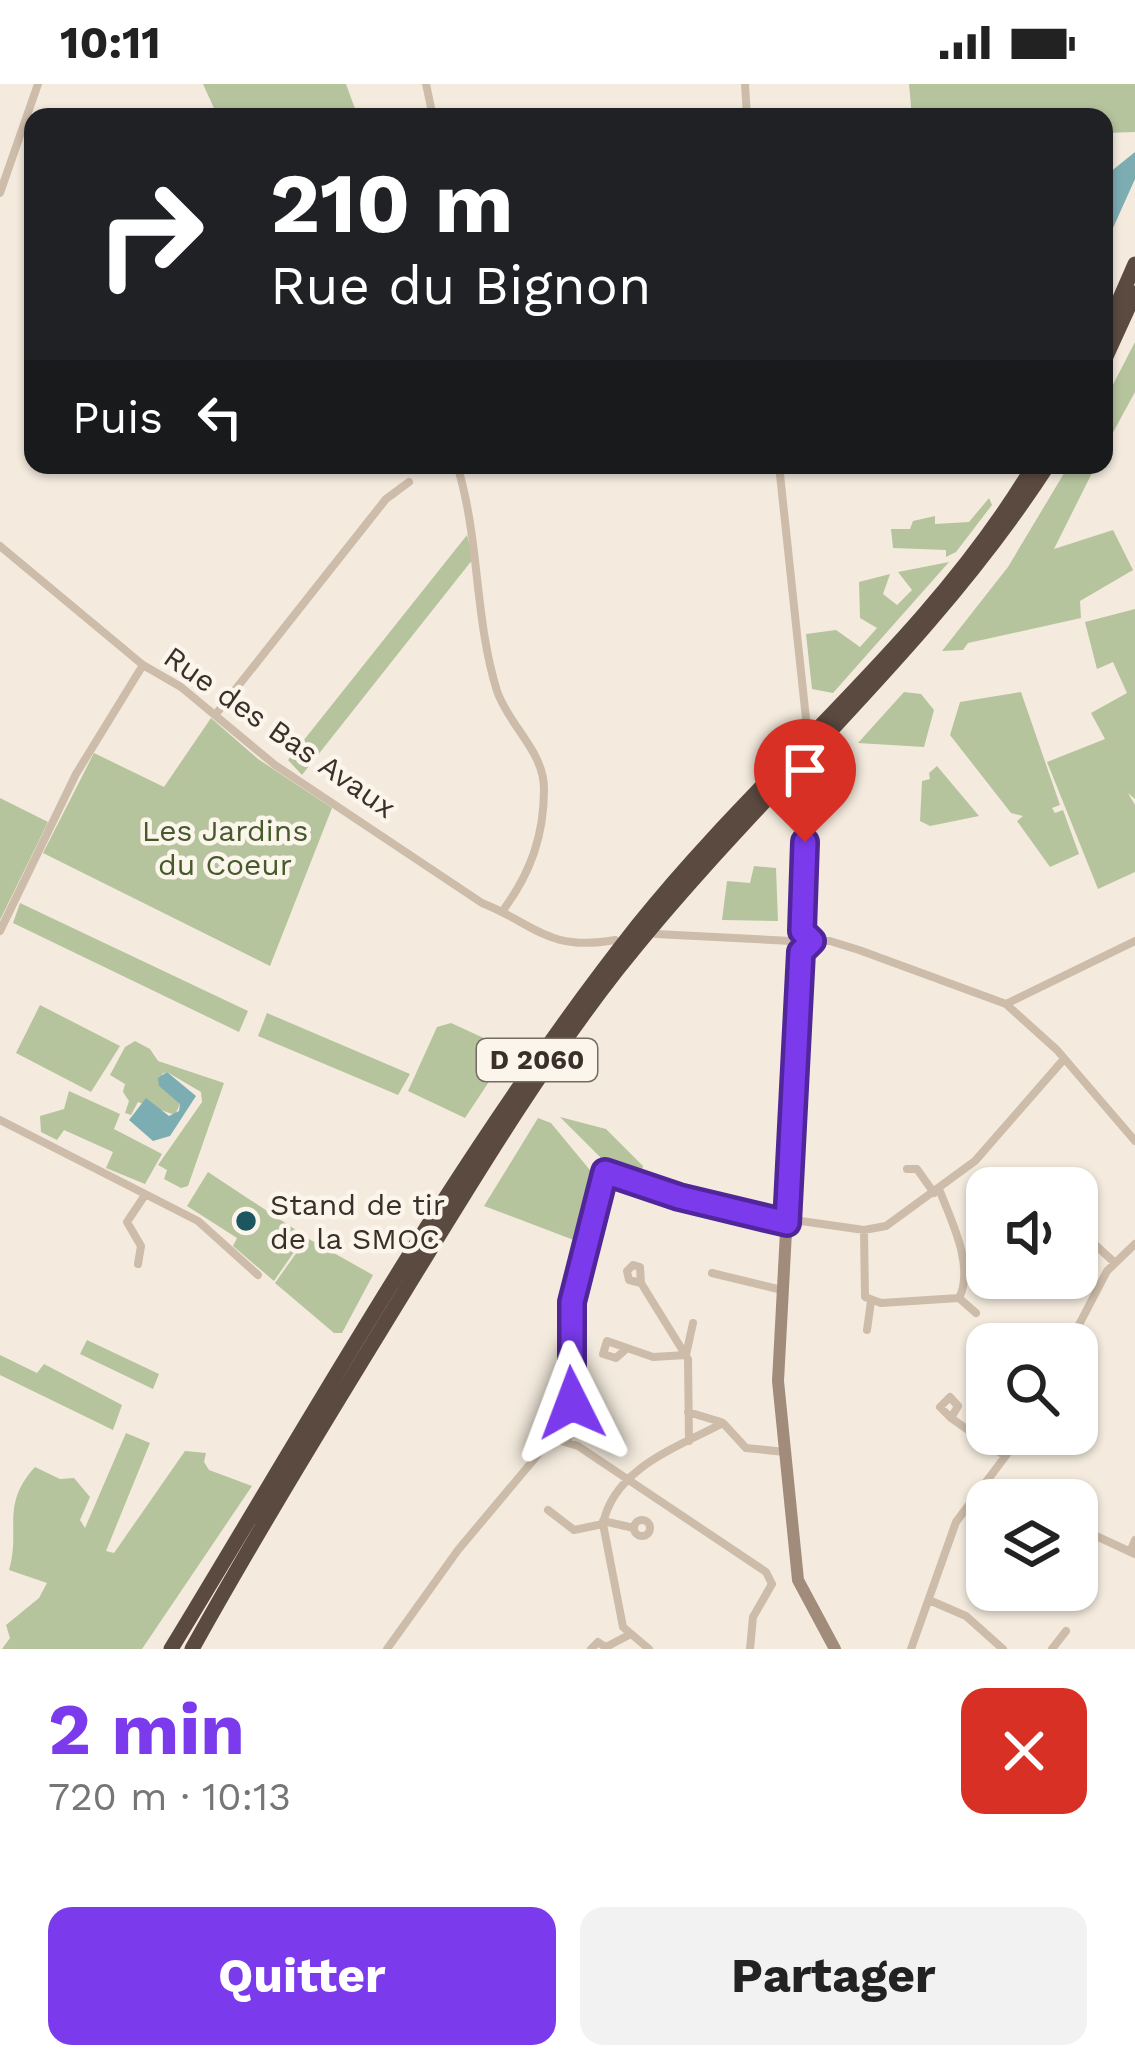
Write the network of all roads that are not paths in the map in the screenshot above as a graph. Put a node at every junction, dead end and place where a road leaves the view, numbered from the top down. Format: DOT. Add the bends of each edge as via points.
graph roads {
  1 [pos="24,124"];
  2 [pos="0,193"];
  3 [pos="1135,264"];
  4 [pos="1135,293"];
  5 [pos="1113,314"];
  6 [pos="1113,341"];
  7 [pos="460,474"];
  8 [pos="780,474"];
  9 [pos="1028,474"];
  10 [pos="1041,474"];
  11 [pos="409,482"];
  12 [pos="0,546"];
  13 [pos="143,665"];
  14 [pos="216,714"];
  15 [pos="807,728"];
  16 [pos="809,762"];
  17 [pos="504,909"];
  18 [pos="0,931"];
  19 [pos="802,931"];
  20 [pos="656,934"];
  21 [pos="615,940"];
  22 [pos="791,940"];
  23 [pos="1135,941"];
  24 [pos="806,947"];
  25 [pos="1006,1004"];
  26 [pos="1064,1059"];
  27 [pos="0,1120"];
  28 [pos="1135,1141"];
  29 [pos="908,1169"];
  30 [pos="937,1191"];
  31 [pos="145,1195"];
  32 [pos="787,1221"];
  33 [pos="864,1230"];
  34 [pos="1135,1244"];
  35 [pos="1098,1247"];
  36 [pos="1115,1263"];
  37 [pos="138,1264"];
  38 [pos="712,1274"];
  39 [pos="258,1275"];
  40 [pos="641,1283"];
  41 [pos="782,1291"];
  42 [pos="959,1298"];
  43 [pos="872,1301"];
  44 [pos="976,1313"];
  45 [pos="693,1323"];
  46 [pos="1081,1323"];
  47 [pos="867,1330"];
  48 [pos="626,1349"];
  49 [pos="686,1355"];
  50 [pos="688,1412"];
  51 [pos="951,1418"];
  52 [pos="723,1423"];
  53 [pos="563,1440"];
  54 [pos="689,1441"];
  55 [pos="785,1452"];
  56 [pos="1005,1456"];
  57 [pos="987,1479"];
  58 [pos="628,1481"];
  59 [pos="548,1510"];
  60 [pos="966,1510"];
  61 [pos="603,1523"];
  62 [pos="634,1528"];
  63 [pos="1098,1537"];
  64 [pos="1135,1540"];
  65 [pos="1132,1553"];
  66 [pos="772,1584"];
  67 [pos="801,1584"];
  68 [pos="928,1600"];
  69 [pos="1066,1631"];
  70 [pos="628,1635"];
  71 [pos="606,1648"];
  72 [pos="169,1649"];
  73 [pos="188,1649"];
  74 [pos="387,1649"];
  75 [pos="591,1649"];
  76 [pos="649,1649"];
  77 [pos="750,1649"];
  78 [pos="835,1649"];
  79 [pos="911,1649"];
  80 [pos="1003,1649"];
  81 [pos="1052,1649"];
  1 -- 2 [label="street"];
  3 -- 5 [label="highway"];
  4 -- 6 [label="highway"];
  7 -- 17 [label="street" via="497,689 543,775 535,856"];
  8 -- 15 [label="street"];
  9 -- 72 [label="highway, D 2060" via="947,587 689,866 558,1030"];
  10 -- 73 [label="highway, D 2060" via="945,606 712,856 584,1014 481,1166"];
  11 -- 14 [label="street" via="386,499"];
  12 -- 13 [label="street, Rue des Bas Avaux"];
  13 -- 14 [label="street, Rue des Bas Avaux"];
  13 -- 18 [label="street" via="76,774"];
  14 -- 17 [label="street, Rue des Bas Avaux" via="275,765 482,903"];
  16 -- 19 [label="street"];
  17 -- 21 [label="street, Rue des Bas Avaux" via="529,931 561,942"];
  19 -- 22 [label="street"];
  19 -- 24 [label="street"];
  20 -- 22 [label="street"];
  22 -- 24 [label="street"];
  23 -- 25 [label="street"];
  24 -- 25 [label="street" via="830,940"];
  24 -- 32 [label="street"];
  25 -- 26 [label="street"];
  26 -- 28 [label="street"];
  26 -- 30 [label="street" via="975,1161"];
  27 -- 31 [label="street"];
  29 -- 30 [label="street"];
  30 -- 33 [label="street" via="881,1228"];
  30 -- 42 [label="street" via="962,1254"];
  31 -- 37 [label="street" via="128,1222 140,1241"];
  31 -- 39 [label="street" via="198,1221"];
  32 -- 33 [label="street"];
  32 -- 41 [label="street"];
  32 -- 53 [label="street" via="605,1172 572,1302 572,1430"];
  33 -- 43 [label="street" via="861,1289"];
  34 -- 36 [label="street"];
  35 -- 36 [label="street"];
  36 -- 46 [label="street"];
  38 -- 41 [label="street"];
  40 -- 49 [label="street"];
  41 -- 55 [label="street"];
  42 -- 43 [label="street"];
  42 -- 44 [label="street"];
  43 -- 47 [label="street"];
  45 -- 49 [label="street"];
  48 -- 49 [label="street"];
  49 -- 50 [label="street"];
  50 -- 52 [label="street"];
  50 -- 54 [label="street"];
  51 -- 56 [label="street"];
  52 -- 54 [label="street"];
  52 -- 55 [label="street" via="746,1448"];
  53 -- 58 [label="street"];
  53 -- 74 [label="street" via="541,1451"];
  54 -- 58 [label="street" via="640,1464"];
  55 -- 67 [label="street"];
  56 -- 57 [label="street"];
  58 -- 61 [label="street"];
  58 -- 66 [label="street" via="766,1572"];
  59 -- 61 [label="street" via="574,1530"];
  60 -- 68 [label="street"];
  61 -- 62 [label="street"];
  61 -- 70 [label="street"];
  63 -- 65 [label="street"];
  64 -- 65 [label="street"];
  66 -- 67 [label="street"];
  66 -- 77 [label="street" via="753,1616"];
  67 -- 78 [label="street"];
  68 -- 79 [label="street"];
  68 -- 80 [label="street" via="966,1616"];
  69 -- 81 [label="street"];
  70 -- 71 [label="street"];
  70 -- 76 [label="street"];
  71 -- 75 [label="street" via="598,1642"];
}
